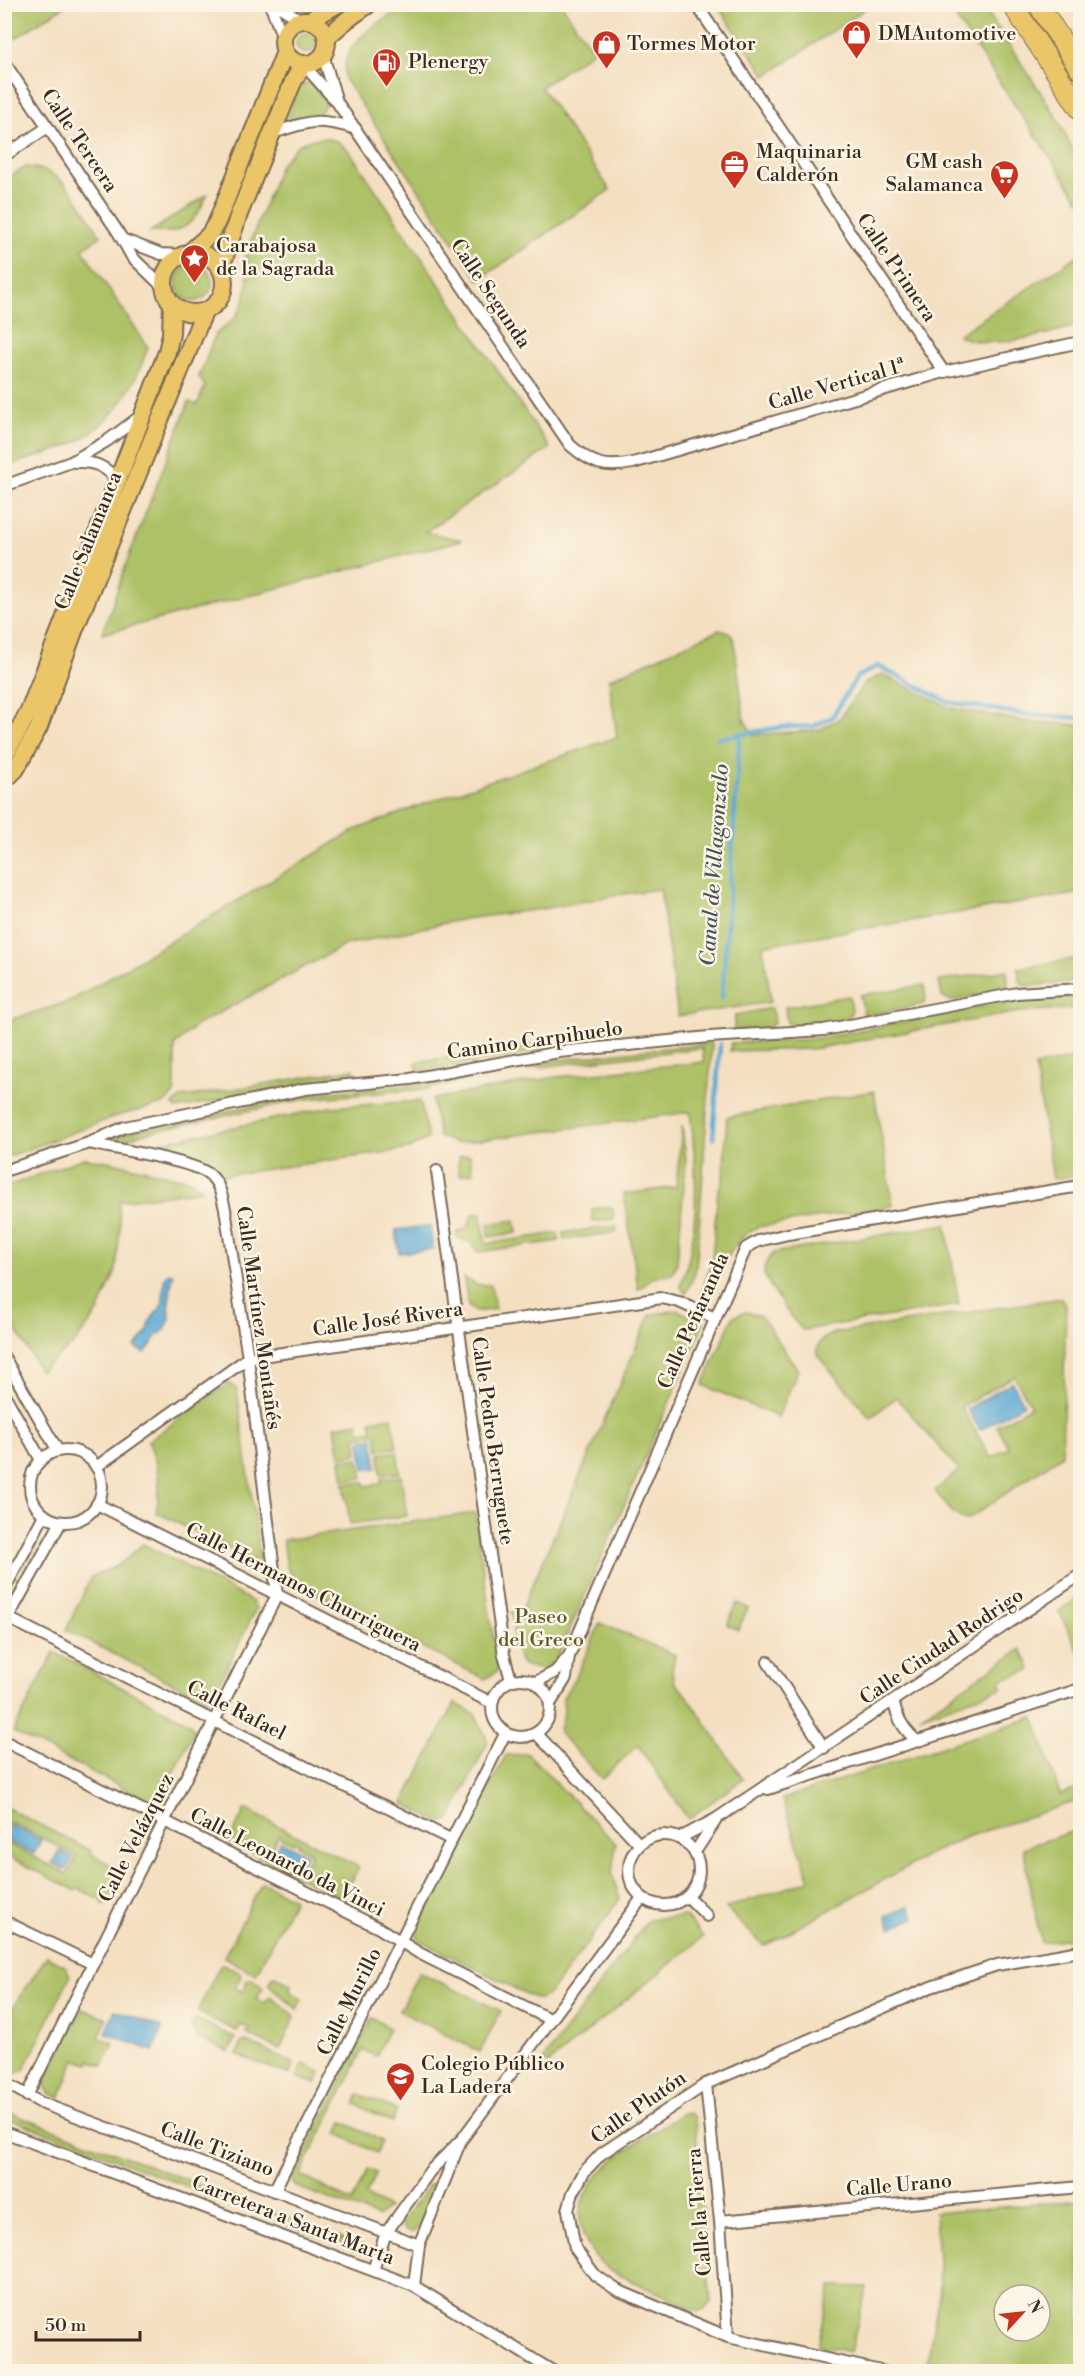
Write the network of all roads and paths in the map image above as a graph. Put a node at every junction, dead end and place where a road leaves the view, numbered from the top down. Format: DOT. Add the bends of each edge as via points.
graph roads {
  1 [pos="270,4"];
  2 [pos="275,4"];
  3 [pos="338,4"];
  4 [pos="369,4"];
  5 [pos="696,4"];
  6 [pos="1012,4"];
  7 [pos="1038,4"];
  8 [pos="305,20"];
  9 [pos="327,38"];
  10 [pos="284,45"];
  11 [pos="323,55"];
  12 [pos="4,62"];
  13 [pos="303,64"];
  14 [pos="1080,69"];
  15 [pos="337,102"];
  16 [pos="1080,110"];
  17 [pos="48,127"];
  18 [pos="356,129"];
  19 [pos="273,133"];
  20 [pos="4,156"];
  21 [pos="124,240"];
  22 [pos="185,253"];
  23 [pos="221,268"];
  24 [pos="168,296"];
  25 [pos="204,312"];
  26 [pos="1080,342"];
  27 [pos="944,372"];
  28 [pos="142,415"];
  29 [pos="71,462"];
  30 [pos="606,466"];
  31 [pos="117,480"];
  32 [pos="4,486"];
  33 [pos="67,629"];
  34 [pos="4,757"];
  35 [pos="4,781"];
  36 [pos="1080,989"];
  37 [pos="89,1143"];
  38 [pos="4,1171"];
  39 [pos="437,1171"];
  40 [pos="1080,1186"];
  41 [pos="715,1318"];
  42 [pos="459,1328"];
  43 [pos="4,1357"];
  44 [pos="248,1358"];
  45 [pos="4,1394"];
  46 [pos="58,1451"];
  47 [pos="41,1460"];
  48 [pos="96,1467"];
  49 [pos="97,1504"];
  50 [pos="44,1515"];
  51 [pos="61,1522"];
  52 [pos="1080,1575"];
  53 [pos="4,1590"];
  54 [pos="277,1595"];
  55 [pos="6,1620"];
  56 [pos="569,1656"];
  57 [pos="768,1662"];
  58 [pos="511,1680"];
  59 [pos="536,1682"];
  60 [pos="1080,1689"];
  61 [pos="893,1701"];
  62 [pos="492,1703"];
  63 [pos="550,1704"];
  64 [pos="216,1721"];
  65 [pos="506,1732"];
  66 [pos="536,1732"];
  67 [pos="917,1741"];
  68 [pos="4,1742"];
  69 [pos="824,1748"];
  70 [pos="759,1791"];
  71 [pos="716,1819"];
  72 [pos="165,1822"];
  73 [pos="680,1838"];
  74 [pos="452,1840"];
  75 [pos="639,1844"];
  76 [pos="695,1852"];
  77 [pos="688,1897"];
  78 [pos="642,1899"];
  79 [pos="707,1916"];
  80 [pos="4,1921"];
  81 [pos="401,1941"];
  82 [pos="1080,1951"];
  83 [pos="93,1964"];
  84 [pos="551,2020"];
  85 [pos="4,2082"];
  86 [pos="706,2084"];
  87 [pos="27,2096"];
  88 [pos="4,2132"];
  89 [pos="462,2139"];
  90 [pos="1080,2187"];
  91 [pos="274,2191"];
  92 [pos="720,2221"];
  93 [pos="386,2233"];
  94 [pos="419,2245"];
  95 [pos="373,2270"];
  96 [pos="414,2286"];
  97 [pos="728,2337"];
  98 [pos="554,2372"];
  99 [pos="885,2372"];
  1 -- 10 [label="street"];
  2 -- 8 [label="street"];
  3 -- 8 [label="main road"];
  4 -- 9 [label="main road"];
  5 -- 27 [label="street, Calle Primera"];
  6 -- 16 [label="highway"];
  7 -- 14 [label="highway"];
  8 -- 9 [label="main road" via="321,26"];
  8 -- 10 [label="main road" via="289,26"];
  9 -- 11 [label="main road"];
  10 -- 13 [label="main road" via="293,60"];
  10 -- 22 [label="main road" via="217,222 209,236"];
  11 -- 13 [label="main road"];
  11 -- 15 [label="street, Calle Segunda"];
  12 -- 17 [label="street, Calle Tercera"];
  13 -- 15 [label="street, Calle Segunda"];
  13 -- 19 [label="main road"];
  15 -- 18 [label="street, Calle Segunda"];
  17 -- 20 [label="street"];
  17 -- 21 [label="street, Calle Tercera"];
  18 -- 19 [label="street" via="328,120"];
  18 -- 30 [label="street, Calle Segunda" via="570,445 586,458"];
  19 -- 23 [label="main road"];
  21 -- 22 [label="street" via="161,254"];
  21 -- 24 [label="street, Calle Tercera" via="132,257"];
  22 -- 23 [label="main road" via="204,254"];
  22 -- 24 [label="main road" via="165,272"];
  23 -- 25 [label="main road" via="225,281 222,294"];
  24 -- 25 [label="main road" via="183,311"];
  24 -- 28 [label="main road, Calle Salamanca" via="171,334"];
  25 -- 33 [label="main road, Calle Salamanca"];
  26 -- 27 [label="street, Calle Vertical 1ª"];
  27 -- 30 [label="street, Calle Vertical 1ª" via="633,463"];
  28 -- 29 [label="street"];
  28 -- 31 [label="main road, Calle Salamanca"];
  29 -- 31 [label="street" via="89,461 107,468"];
  29 -- 32 [label="street"];
  31 -- 33 [label="main road, Calle Salamanca"];
  33 -- 34 [label="main road, Calle Salamanca"];
  33 -- 35 [label="main road, Calle Salamanca" via="39,727 16,769"];
  36 -- 37 [label="street, Camino Carpihuelo" via="1017,993 824,1030 559,1052 410,1079 305,1089 125,1127"];
  37 -- 38 [label="street, Camino Carpihuelo"];
  37 -- 44 [label="street, Calle Martínez Montañés" via="193,1165 210,1174 219,1186"];
  39 -- 42 [label="street, Calle Pedro Berruguete"];
  40 -- 41 [label="street, Calle Peñaranda" via="758,1241 746,1248"];
  41 -- 42 [label="street, Calle José Rivera" via="662,1298"];
  41 -- 56 [label="street, Calle Peñaranda"];
  42 -- 44 [label="street, Calle José Rivera"];
  42 -- 58 [label="street, Calle Pedro Berruguete" via="502,1643"];
  43 -- 46 [label="street"];
  44 -- 48 [label="street, Calle José Rivera"];
  44 -- 54 [label="street, Calle Martínez Montañés"];
  45 -- 47 [label="street"];
  46 -- 47 [label="street"];
  46 -- 48 [label="street" via="84,1455"];
  47 -- 50 [label="street" via="32,1473 30,1488 34,1503"];
  48 -- 49 [label="street" via="101,1491"];
  49 -- 51 [label="street" via="88,1515"];
  49 -- 54 [label="street, Calle Hermanos Churriguera"];
  50 -- 51 [label="street"];
  50 -- 53 [label="street"];
  51 -- 55 [label="street"];
  52 -- 61 [label="street, Calle Ciudad Rodrigo"];
  54 -- 62 [label="street, Calle Hermanos Churriguera"];
  54 -- 64 [label="street, Calle Velázquez"];
  55 -- 64 [label="street, Calle Rafael"];
  56 -- 59 [label="street, Calle Peñaranda" via="555,1672"];
  56 -- 63 [label="street, Calle Peñaranda" via="566,1678"];
  57 -- 69 [label="street"];
  58 -- 59 [label="street" via="524,1678"];
  58 -- 62 [label="street" via="502,1685"];
  59 -- 63 [label="street"];
  60 -- 67 [label="street"];
  61 -- 67 [label="street" via="902,1725"];
  61 -- 69 [label="street, Calle Ciudad Rodrigo"];
  62 -- 65 [label="street" via="497,1725"];
  63 -- 66 [label="street" via="547,1720"];
  64 -- 72 [label="street, Calle Velázquez"];
  64 -- 74 [label="street, Calle Rafael"];
  65 -- 66 [label="street" via="516,1736"];
  65 -- 74 [label="street, Calle Murillo"];
  66 -- 75 [label="street"];
  67 -- 70 [label="street"];
  68 -- 72 [label="street, Calle Leonardo da Vinci"];
  69 -- 70 [label="street, Calle Ciudad Rodrigo"];
  70 -- 71 [label="street, Calle Ciudad Rodrigo"];
  71 -- 73 [label="street, Calle Ciudad Rodrigo"];
  71 -- 76 [label="street, Calle Ciudad Rodrigo"];
  72 -- 81 [label="street, Calle Leonardo da Vinci"];
  72 -- 83 [label="street, Calle Velázquez"];
  73 -- 75 [label="street" via="659,1834"];
  73 -- 76 [label="street"];
  74 -- 81 [label="street, Calle Murillo"];
  75 -- 78 [label="street" via="630,1856 628,1872 632,1887"];
  76 -- 77 [label="street" via="699,1867 697,1883"];
  77 -- 78 [label="street" via="674,1905 657,1905"];
  77 -- 79 [label="street"];
  78 -- 84 [label="street"];
  80 -- 83 [label="street"];
  81 -- 84 [label="street, Calle Leonardo da Vinci"];
  81 -- 91 [label="street, Calle Murillo"];
  82 -- 86 [label="street, Calle Plutón" via="997,1965 931,1987"];
  83 -- 87 [label="street, Calle Velázquez"];
  84 -- 89 [label="street"];
  85 -- 87 [label="street, Calle Tiziano"];
  86 -- 92 [label="street, Calle la Tierra"];
  86 -- 97 [label="street, Calle Plutón" via="601,2154 584,2172 568,2210 575,2248 596,2275 617,2290"];
  87 -- 91 [label="street, Calle Tiziano"];
  88 -- 95 [label="street, Carretera a Santa Marta"];
  89 -- 93 [label="street" via="430,2171"];
  89 -- 94 [label="street"];
  90 -- 92 [label="street, Calle Urano"];
  91 -- 93 [label="street, Calle Tiziano"];
  92 -- 97 [label="street, Calle la Tierra"];
  93 -- 94 [label="street, Calle Tiziano"];
  93 -- 95 [label="street"];
  94 -- 96 [label="street"];
  95 -- 96 [label="street, Carretera a Santa Marta"];
  96 -- 98 [label="street, Carretera a Santa Marta"];
  97 -- 99 [label="street, Calle Plutón"];
}
